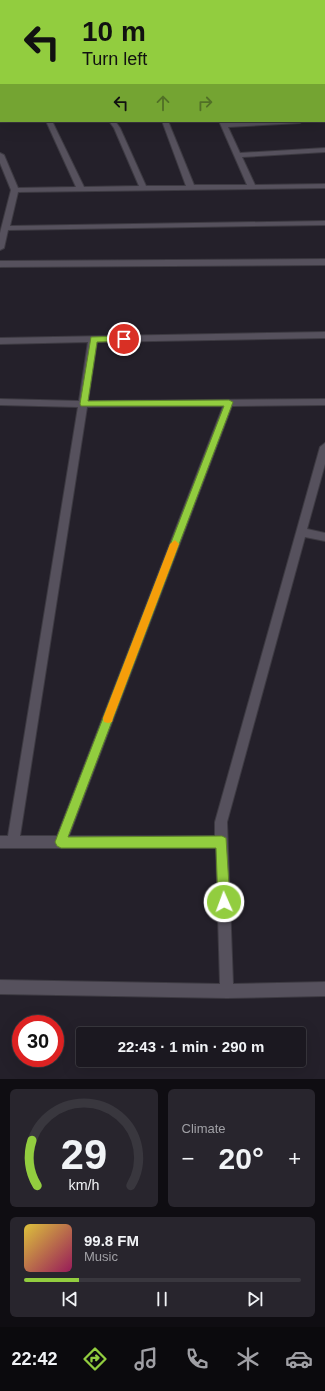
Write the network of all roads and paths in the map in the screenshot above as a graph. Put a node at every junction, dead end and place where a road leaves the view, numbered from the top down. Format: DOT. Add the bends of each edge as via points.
graph roads {
  1 [pos="49,122"];
  2 [pos="113,122"];
  3 [pos="165,122"];
  4 [pos="262,122"];
  5 [pos="223,123"];
  6 [pos="325,150"];
  7 [pos="0,155"];
  8 [pos="237,155"];
  9 [pos="325,186"];
  10 [pos="252,187"];
  11 [pos="142,188"];
  12 [pos="191,188"];
  13 [pos="81,189"];
  14 [pos="16,190"];
  15 [pos="325,223"];
  16 [pos="6,228"];
  17 [pos="0,248"];
  18 [pos="325,262"];
  19 [pos="0,264"];
  20 [pos="325,335"];
  21 [pos="93,339"];
  22 [pos="0,341"];
  23 [pos="0,402"];
  24 [pos="229,402"];
  25 [pos="325,402"];
  26 [pos="84,404"];
  27 [pos="325,447"];
  28 [pos="300,532"];
  29 [pos="325,537"];
  30 [pos="0,842"];
  31 [pos="14,842"];
  32 [pos="61,842"];
  33 [pos="222,842"];
  34 [pos="0,988"];
  35 [pos="325,989"];
  36 [pos="227,991"];
  1 -- 13 [label="street"];
  2 -- 11 [label="street"];
  3 -- 12 [label="street"];
  4 -- 5 [label="street"];
  5 -- 8 [label="street"];
  6 -- 8 [label="street"];
  7 -- 14 [label="street"];
  8 -- 10 [label="street"];
  9 -- 10 [label="street"];
  10 -- 12 [label="street"];
  11 -- 12 [label="street"];
  11 -- 13 [label="street"];
  13 -- 14 [label="street"];
  14 -- 16 [label="street"];
  15 -- 16 [label="street"];
  16 -- 17 [label="street"];
  18 -- 19 [label="street"];
  20 -- 21 [label="street"];
  21 -- 22 [label="street"];
  21 -- 26 [label="street"];
  23 -- 26 [label="street"];
  24 -- 25 [label="street"];
  24 -- 26 [label="street"];
  24 -- 32 [label="street"];
  26 -- 31 [label="street"];
  27 -- 28 [label="street"];
  28 -- 29 [label="street"];
  28 -- 33 [label="street" via="221,822"];
  30 -- 31 [label="street"];
  31 -- 32 [label="street"];
  32 -- 33 [label="street"];
  33 -- 36 [label="street"];
  34 -- 36 [label="street"];
  35 -- 36 [label="street"];
}
